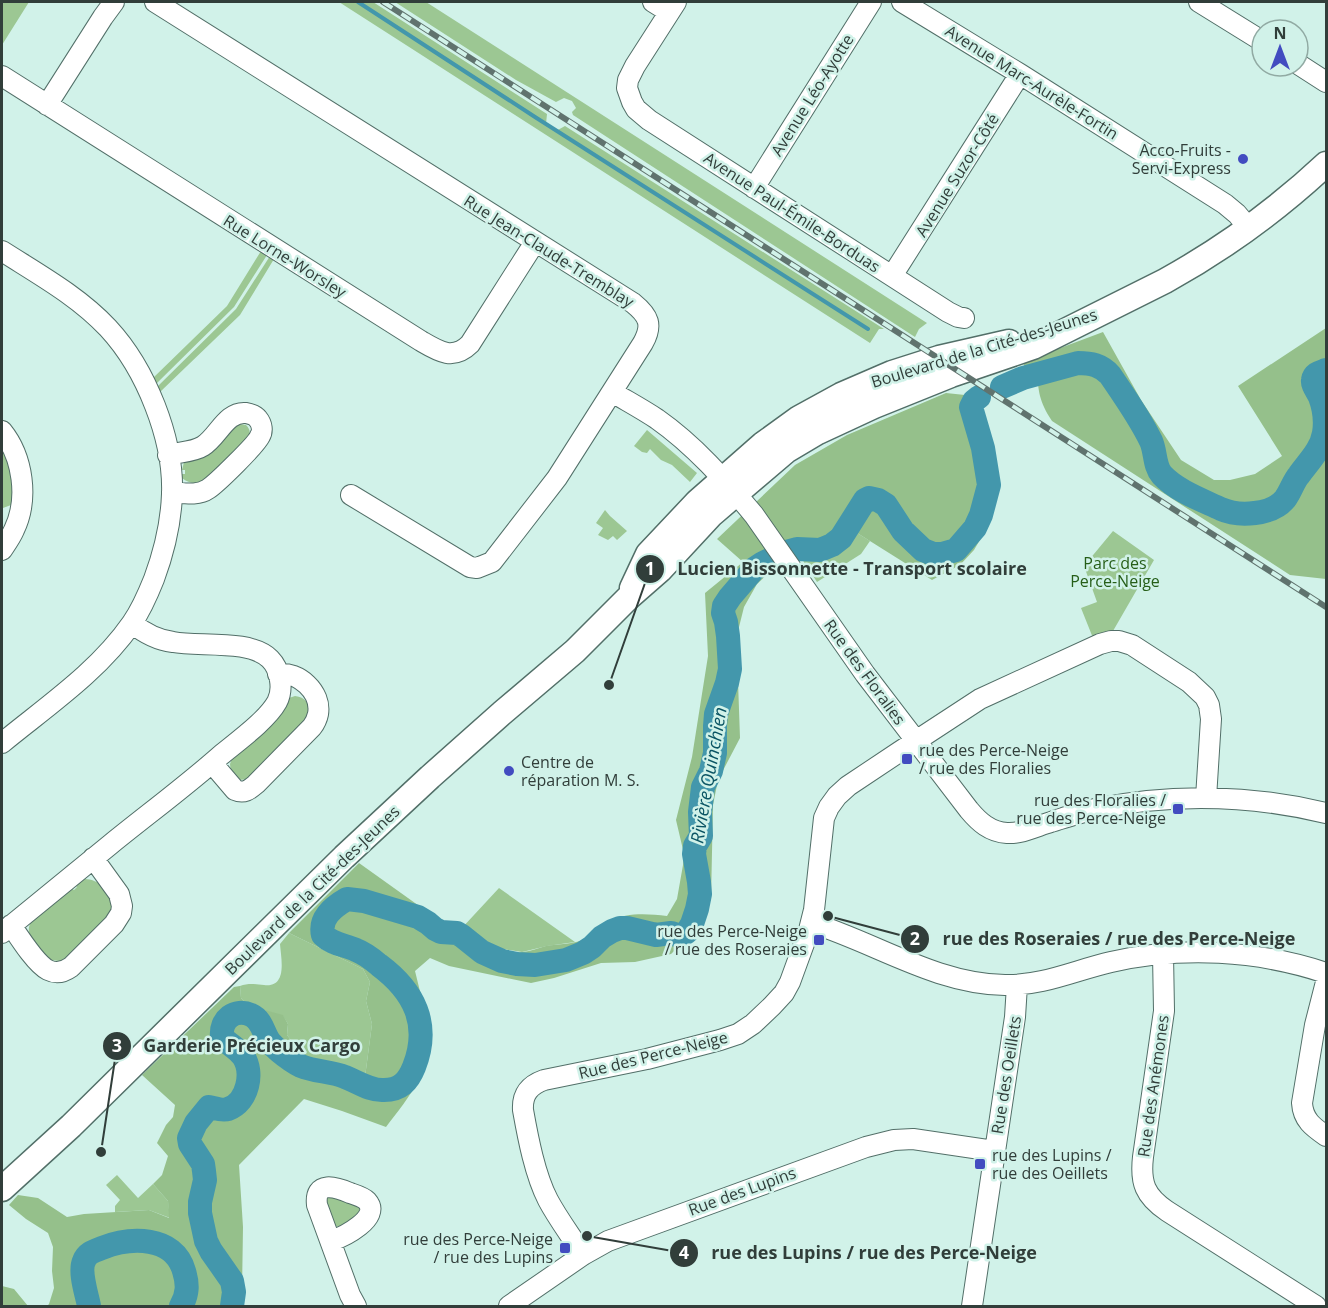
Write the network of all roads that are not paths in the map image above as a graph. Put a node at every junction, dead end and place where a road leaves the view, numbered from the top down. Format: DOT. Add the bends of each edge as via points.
graph roads {
  1 [pos="114,2"];
  2 [pos="155,2"];
  3 [pos="871,2"];
  4 [pos="902,2"];
  5 [pos="1199,2"];
  6 [pos="666,5"];
  7 [pos="1250,34"];
  8 [pos="1310,72"];
  9 [pos="1020,74"];
  10 [pos="2,76"];
  11 [pos="1326,82"];
  12 [pos="47,105"];
  13 [pos="1326,164"];
  14 [pos="754,188"];
  15 [pos="1248,227"];
  16 [pos="536,242"];
  17 [pos="2,251"];
  18 [pos="892,276"];
  19 [pos="964,318"];
  20 [pos="612,392"];
  21 [pos="2,430"];
  22 [pos="168,454"];
  23 [pos="730,486"];
  24 [pos="172,492"];
  25 [pos="351,495"];
  26 [pos="9,522"];
  27 [pos="2,550"];
  28 [pos="132,624"];
  29 [pos="278,674"];
  30 [pos="916,741"];
  31 [pos="2,743"];
  32 [pos="212,763"];
  33 [pos="1206,798"];
  34 [pos="1326,813"];
  35 [pos="93,858"];
  36 [pos="812,923"];
  37 [pos="6,929"];
  38 [pos="1163,954"];
  39 [pos="1326,973"];
  40 [pos="1326,982"];
  41 [pos="1017,985"];
  42 [pos="1326,1136"];
  43 [pos="994,1151"];
  44 [pos="2,1189"];
  45 [pos="331,1241"];
  46 [pos="583,1255"];
  47 [pos="356,1306"];
  48 [pos="509,1306"];
  49 [pos="972,1306"];
  50 [pos="1316,1306"];
  1 -- 12 [label="street"];
  2 -- 16 [label="street, Rue Jean-Claude-Tremblay"];
  3 -- 14 [label="street, Avenue Léo-Ayotte"];
  4 -- 9 [label="street, Avenue Marc-Aurèle-Fortin"];
  5 -- 7 [label="street"];
  6 -- 14 [label="street, Avenue Paul-Émile-Borduas" via="630,74 629,95 636,109 649,120"];
  8 -- 11 [label="street"];
  9 -- 15 [label="street, Avenue Marc-Aurèle-Fortin" via="1226,204"];
  9 -- 18 [label="street, Avenue Suzor-Côté"];
  10 -- 12 [label="street, Rue Lorne-Worsley"];
  12 -- 16 [label="street, Rue Lorne-Worsley" via="440,352 456,353 470,344"];
  13 -- 15 [label="main road, Boulevard de la Cité-des-Jeunes"];
  14 -- 18 [label="street, Avenue Paul-Émile-Borduas"];
  15 -- 23 [label="main road, Boulevard de la Cité-des-Jeunes" via="1184,270 1105,310 1034,335 911,366 859,387 774,435"];
  16 -- 20 [label="street, Rue Jean-Claude-Tremblay" via="633,303 649,322 649,332"];
  17 -- 22 [label="street" via="85,306 109,329 143,377"];
  18 -- 19 [label="street, Avenue Paul-Émile-Borduas"];
  20 -- 23 [label="street, Rue des Floralies" via="666,427"];
  20 -- 25 [label="street, Rue Jean-Claude-Tremblay" via="557,478 486,566 470,567"];
  21 -- 26 [label="street" via="17,456 22,493 21,506"];
  22 -- 24 [label="street"];
  22 -- 24 [label="street" via="203,446 238,414 254,416 261,424 259,439 208,489 198,493"];
  23 -- 30 [label="street, Rue des Floralies"];
  23 -- 44 [label="main road, Boulevard de la Cité-des-Jeunes" via="697,502 628,598 575,651 344,857"];
  24 -- 28 [label="street" via="160,561"];
  26 -- 27 [label="street"];
  28 -- 29 [label="street" via="172,642 252,650 268,657"];
  28 -- 31 [label="street" via="90,671"];
  29 -- 32 [label="street" via="280,694 271,710"];
  29 -- 32 [label="street" via="293,675 312,690 319,707 312,727 247,791 235,790"];
  30 -- 33 [label="street, Rue des Floralies" via="976,818 990,829 1004,833 1123,804"];
  30 -- 33 [label="street, Rue des Perce-Neige" via="991,694 1100,644 1119,641 1136,647 1189,682 1207,701 1210,719"];
  30 -- 36 [label="street, Rue des Perce-Neige" via="848,786 829,807 823,824"];
  32 -- 35 [label="street"];
  33 -- 34 [label="street, Rue des Floralies" via="1268,802"];
  35 -- 37 [label="street"];
  35 -- 37 [label="street" via="119,894 122,913 71,967 60,972 48,970"];
  36 -- 41 [label="street" via="955,978"];
  36 -- 46 [label="street, Rue des Perce-Neige" via="784,993 738,1034 544,1080 527,1091 523,1110 540,1181"];
  38 -- 39 [label="street" via="1242,954"];
  38 -- 41 [label="street"];
  38 -- 50 [label="street, Rue des Anémones" via="1161,1034 1142,1164 1145,1189 1167,1211"];
  40 -- 42 [label="street" via="1302,1108 1306,1120"];
  41 -- 43 [label="street, Rue des Oeillets"];
  43 -- 46 [label="street, Rue des Lupins" via="913,1139 885,1141 624,1234"];
  43 -- 49 [label="street, Rue des Oeillets"];
  45 -- 47 [label="street"];
  46 -- 48 [label="street, Rue des Lupins"];
}
